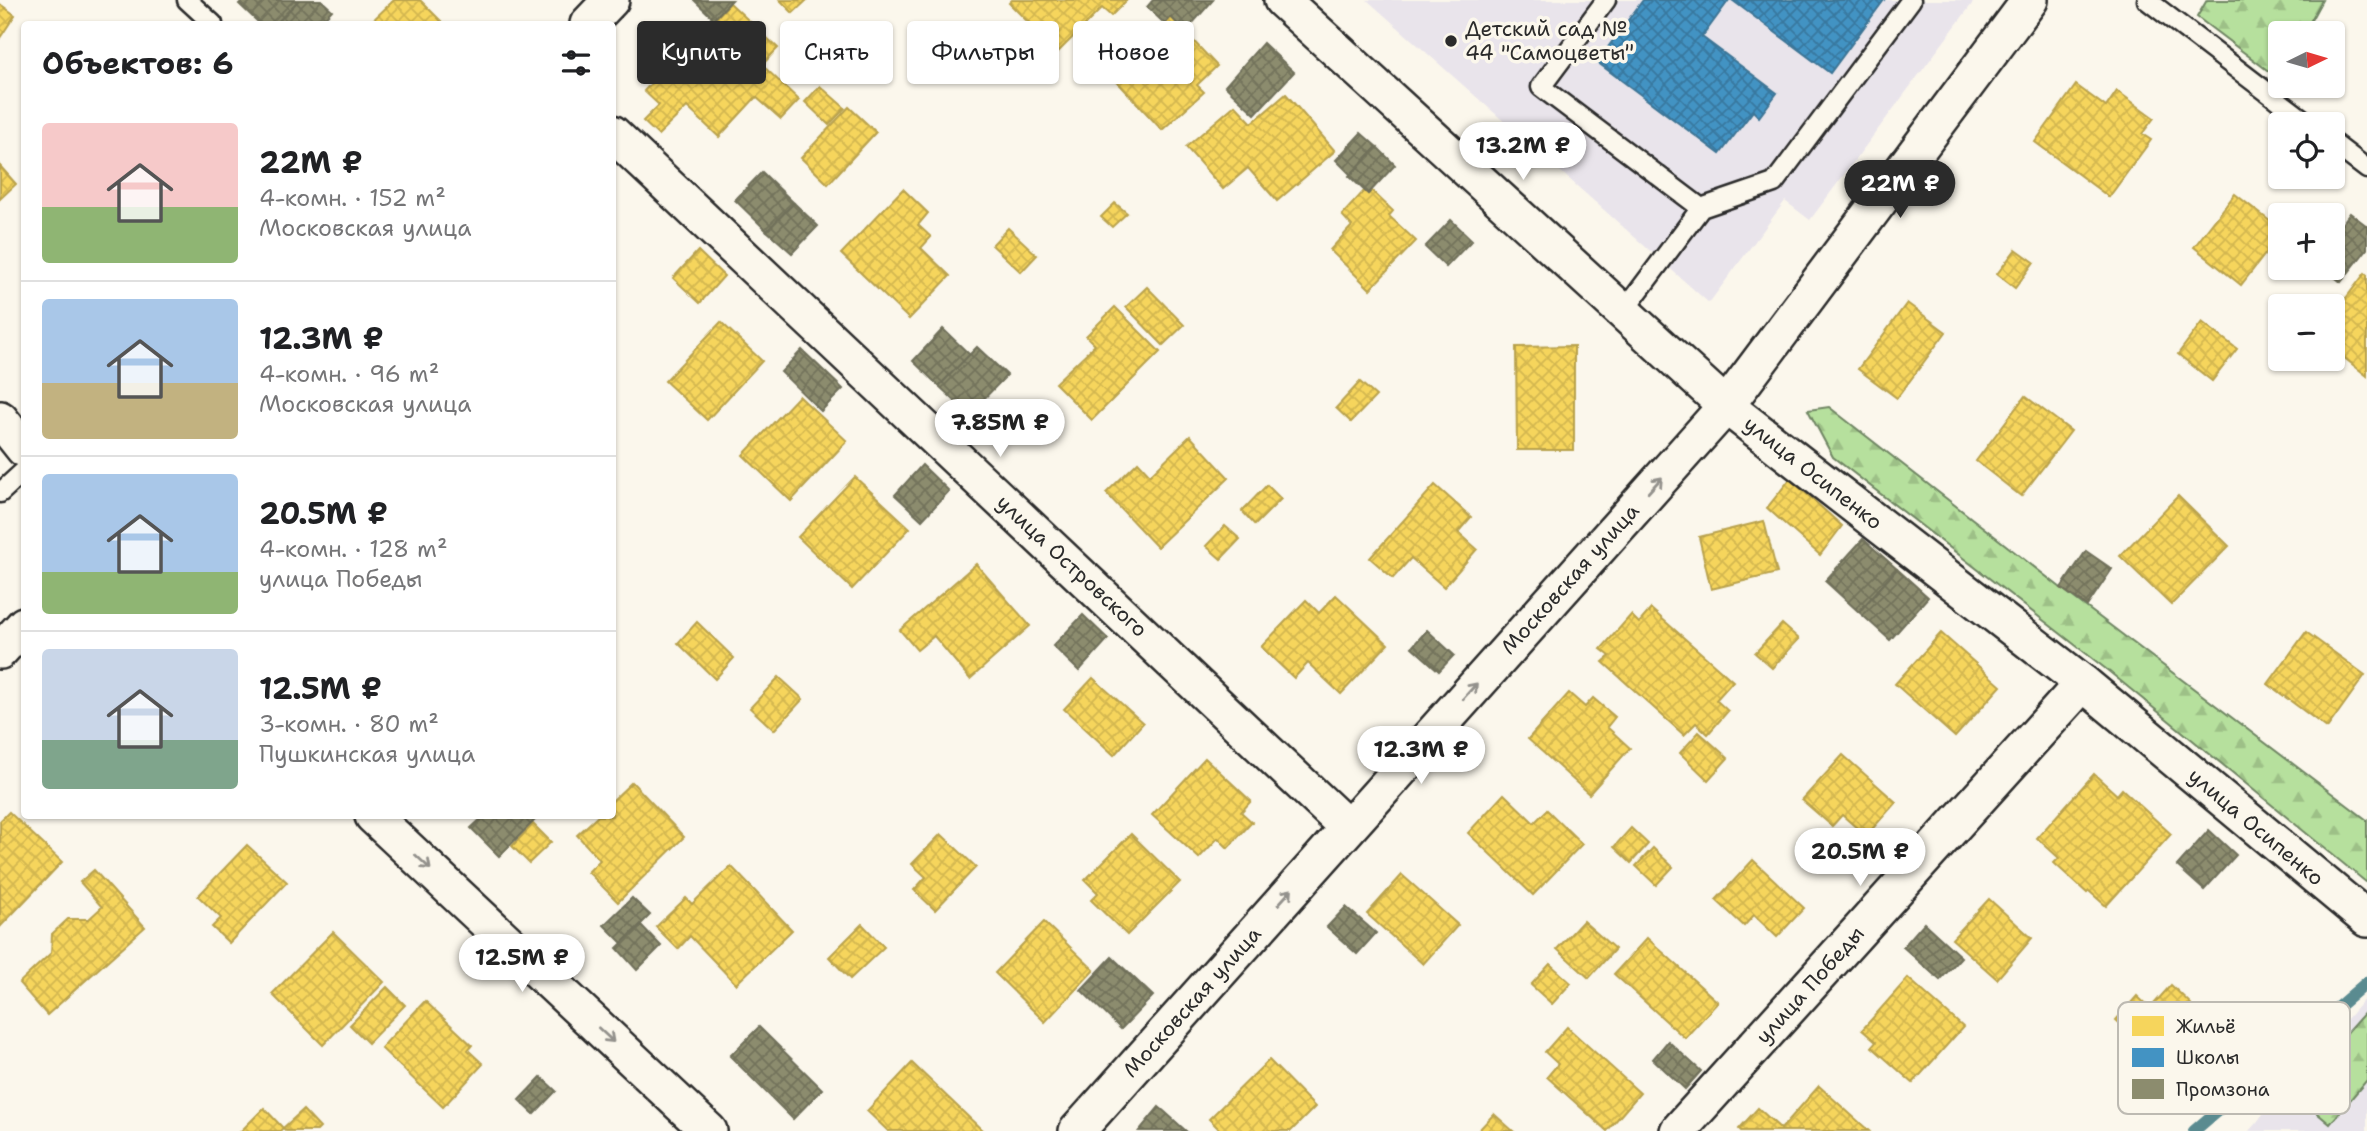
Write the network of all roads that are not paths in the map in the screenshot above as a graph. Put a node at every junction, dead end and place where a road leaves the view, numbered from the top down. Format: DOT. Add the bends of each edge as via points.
graph roads {
  1 [pos="187,0"];
  2 [pos="611,0"];
  3 [pos="1282,0"];
  4 [pos="1606,0"];
  5 [pos="1911,0"];
  6 [pos="2030,0"];
  7 [pos="2147,0"];
  8 [pos="211,21"];
  9 [pos="591,21"];
  10 [pos="2293,112"];
  11 [pos="616,137"];
  12 [pos="2345,152"];
  13 [pos="2367,169"];
  14 [pos="1701,208"];
  15 [pos="1623,312"];
  16 [pos="1726,405"];
  17 [pos="0,419"];
  18 [pos="21,445"];
  19 [pos="21,474"];
  20 [pos="0,493"];
  21 [pos="21,628"];
  22 [pos="0,652"];
  23 [pos="2083,683"];
  24 [pos="376,819"];
  25 [pos="1347,827"];
  26 [pos="2367,919"];
  27 [pos="709,1131"];
  28 [pos="1077,1131"];
  29 [pos="1678,1131"];
  1 -- 8 [label="lane"];
  2 -- 9 [label="street"];
  3 -- 15 [label="street, улица Осипенко"];
  4 -- 14 [label="lane" via="1541,87"];
  5 -- 14 [label="lane" via="1774,183"];
  6 -- 16 [label="street, Московская улица"];
  7 -- 10 [label="lane"];
  11 -- 25 [label="street, улица Островского"];
  12 -- 13 [label="lane"];
  14 -- 15 [label="lane"];
  15 -- 16 [label="street, улица Осипенко"];
  16 -- 23 [label="street, улица Осипенко"];
  25 -- 16 [label="street, Московская улица, one-way"];
  17 -- 18 [label="street"];
  19 -- 20 [label="lane"];
  21 -- 22 [label="street"];
  23 -- 26 [label="street, улица Осипенко"];
  23 -- 29 [label="street, улица Победы"];
  24 -- 27 [label="street, one-way"];
  28 -- 25 [label="street, Московская улица, one-way"];
}
